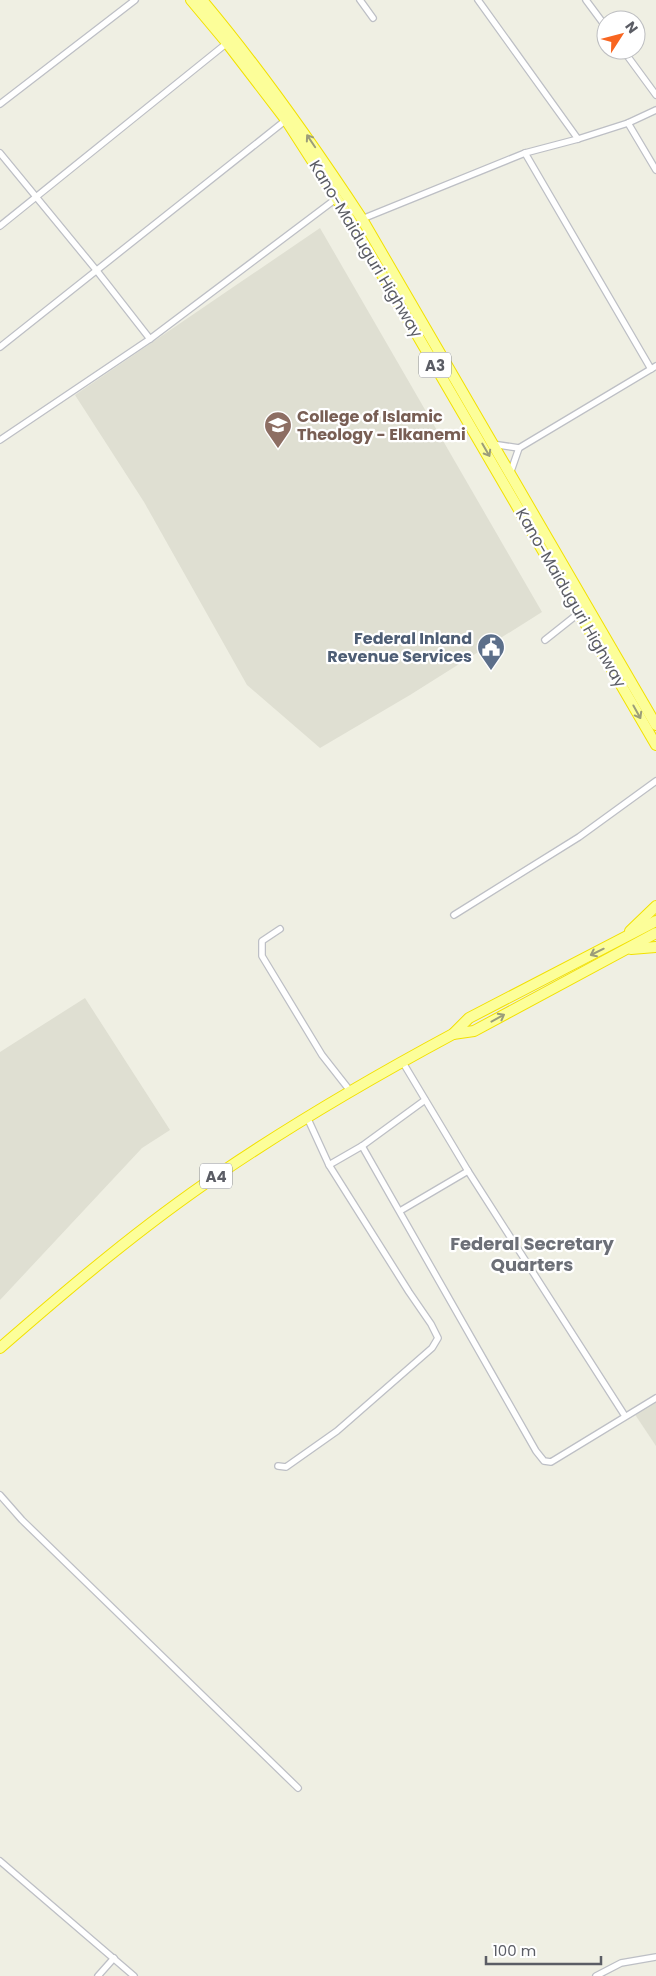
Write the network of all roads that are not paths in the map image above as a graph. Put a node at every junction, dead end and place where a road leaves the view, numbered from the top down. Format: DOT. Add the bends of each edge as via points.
graph roads {
  1 [pos="135,0"];
  2 [pos="191,0"];
  3 [pos="202,0"];
  4 [pos="360,0"];
  5 [pos="478,0"];
  6 [pos="586,0"];
  7 [pos="596,14"];
  8 [pos="373,18"];
  9 [pos="227,43"];
  10 [pos="630,60"];
  11 [pos="656,95"];
  12 [pos="0,104"];
  13 [pos="656,110"];
  14 [pos="286,120"];
  15 [pos="628,123"];
  16 [pos="578,139"];
  17 [pos="0,153"];
  18 [pos="525,153"];
  19 [pos="656,170"];
  20 [pos="35,197"];
  21 [pos="337,198"];
  22 [pos="362,219"];
  23 [pos="0,226"];
  24 [pos="97,271"];
  25 [pos="150,339"];
  26 [pos="0,347"];
  27 [pos="653,368"];
  28 [pos="0,440"];
  29 [pos="492,444"];
  30 [pos="519,448"];
  31 [pos="510,474"];
  32 [pos="579,613"];
  33 [pos="545,640"];
  34 [pos="656,725"];
  35 [pos="656,745"];
  36 [pos="656,781"];
  37 [pos="656,906"];
  38 [pos="454,915"];
  39 [pos="656,921"];
  40 [pos="280,929"];
  41 [pos="656,933"];
  42 [pos="622,946"];
  43 [pos="656,946"];
  44 [pos="402,1061"];
  45 [pos="351,1092"];
  46 [pos="425,1100"];
  47 [pos="307,1117"];
  48 [pos="362,1146"];
  49 [pos="329,1164"];
  50 [pos="468,1171"];
  51 [pos="400,1211"];
  52 [pos="0,1348"];
  53 [pos="656,1398"];
  54 [pos="625,1416"];
  55 [pos="278,1466"];
  56 [pos="0,1495"];
  57 [pos="298,1788"];
  58 [pos="0,1861"];
  59 [pos="656,1957"];
  60 [pos="114,1958"];
  61 [pos="98,1976"];
  62 [pos="134,1976"];
  63 [pos="596,1976"];
  1 -- 12 [label="street"];
  2 -- 9 [label="highway, Kano-Maiduguri Highway / A3"];
  22 -- 3 [label="highway, Kano-Maiduguri Highway / A3, one-way" via="309,138"];
  4 -- 8 [label="street"];
  5 -- 16 [label="street"];
  6 -- 7 [label="street"];
  9 -- 14 [label="highway, Kano-Maiduguri Highway / A3"];
  9 -- 20 [label="street"];
  10 -- 11 [label="street"];
  13 -- 15 [label="street"];
  14 -- 21 [label="highway, Kano-Maiduguri Highway / A3"];
  14 -- 24 [label="street"];
  15 -- 16 [label="street"];
  15 -- 19 [label="street"];
  16 -- 18 [label="street"];
  17 -- 20 [label="street"];
  18 -- 22 [label="street"];
  18 -- 27 [label="street"];
  20 -- 23 [label="street"];
  20 -- 24 [label="street"];
  21 -- 25 [label="street"];
  21 -- 32 [label="highway, Kano-Maiduguri Highway / A3, one-way"];
  22 -- 29 [label="highway, Kano-Maiduguri Highway / A3"];
  24 -- 25 [label="street"];
  24 -- 26 [label="street"];
  25 -- 28 [label="street"];
  27 -- 30 [label="street"];
  29 -- 30 [label="street"];
  29 -- 31 [label="highway, Kano-Maiduguri Highway / A3"];
  30 -- 31 [label="street"];
  31 -- 34 [label="highway, Kano-Maiduguri Highway / A3"];
  32 -- 33 [label="street"];
  32 -- 35 [label="highway, Kano-Maiduguri Highway / A3, one-way"];
  36 -- 38 [label="street" via="579,837"];
  37 -- 42 [label="highway"];
  39 -- 42 [label="highway, A4"];
  40 -- 45 [label="street" via="262,941 262,956 322,1055"];
  41 -- 42 [label="highway, A4"];
  42 -- 43 [label="highway"];
  42 -- 44 [label="highway, A4" via="474,1031 453,1034"];
  44 -- 45 [label="highway, A4"];
  44 -- 46 [label="street"];
  45 -- 47 [label="highway, A4"];
  46 -- 48 [label="street"];
  46 -- 50 [label="street"];
  47 -- 49 [label="street"];
  47 -- 52 [label="highway, A4" via="218,1174 158,1219"];
  48 -- 49 [label="street"];
  48 -- 51 [label="street"];
  49 -- 55 [label="street" via="438,1338 432,1348 338,1431 286,1467"];
  50 -- 51 [label="street"];
  50 -- 54 [label="street"];
  51 -- 54 [label="street" via="544,1461 551,1462"];
  53 -- 54 [label="street"];
  56 -- 57 [label="street"];
  58 -- 60 [label="street"];
  59 -- 63 [label="street" via="621,1963"];
  60 -- 61 [label="street"];
  60 -- 62 [label="street"];
}
